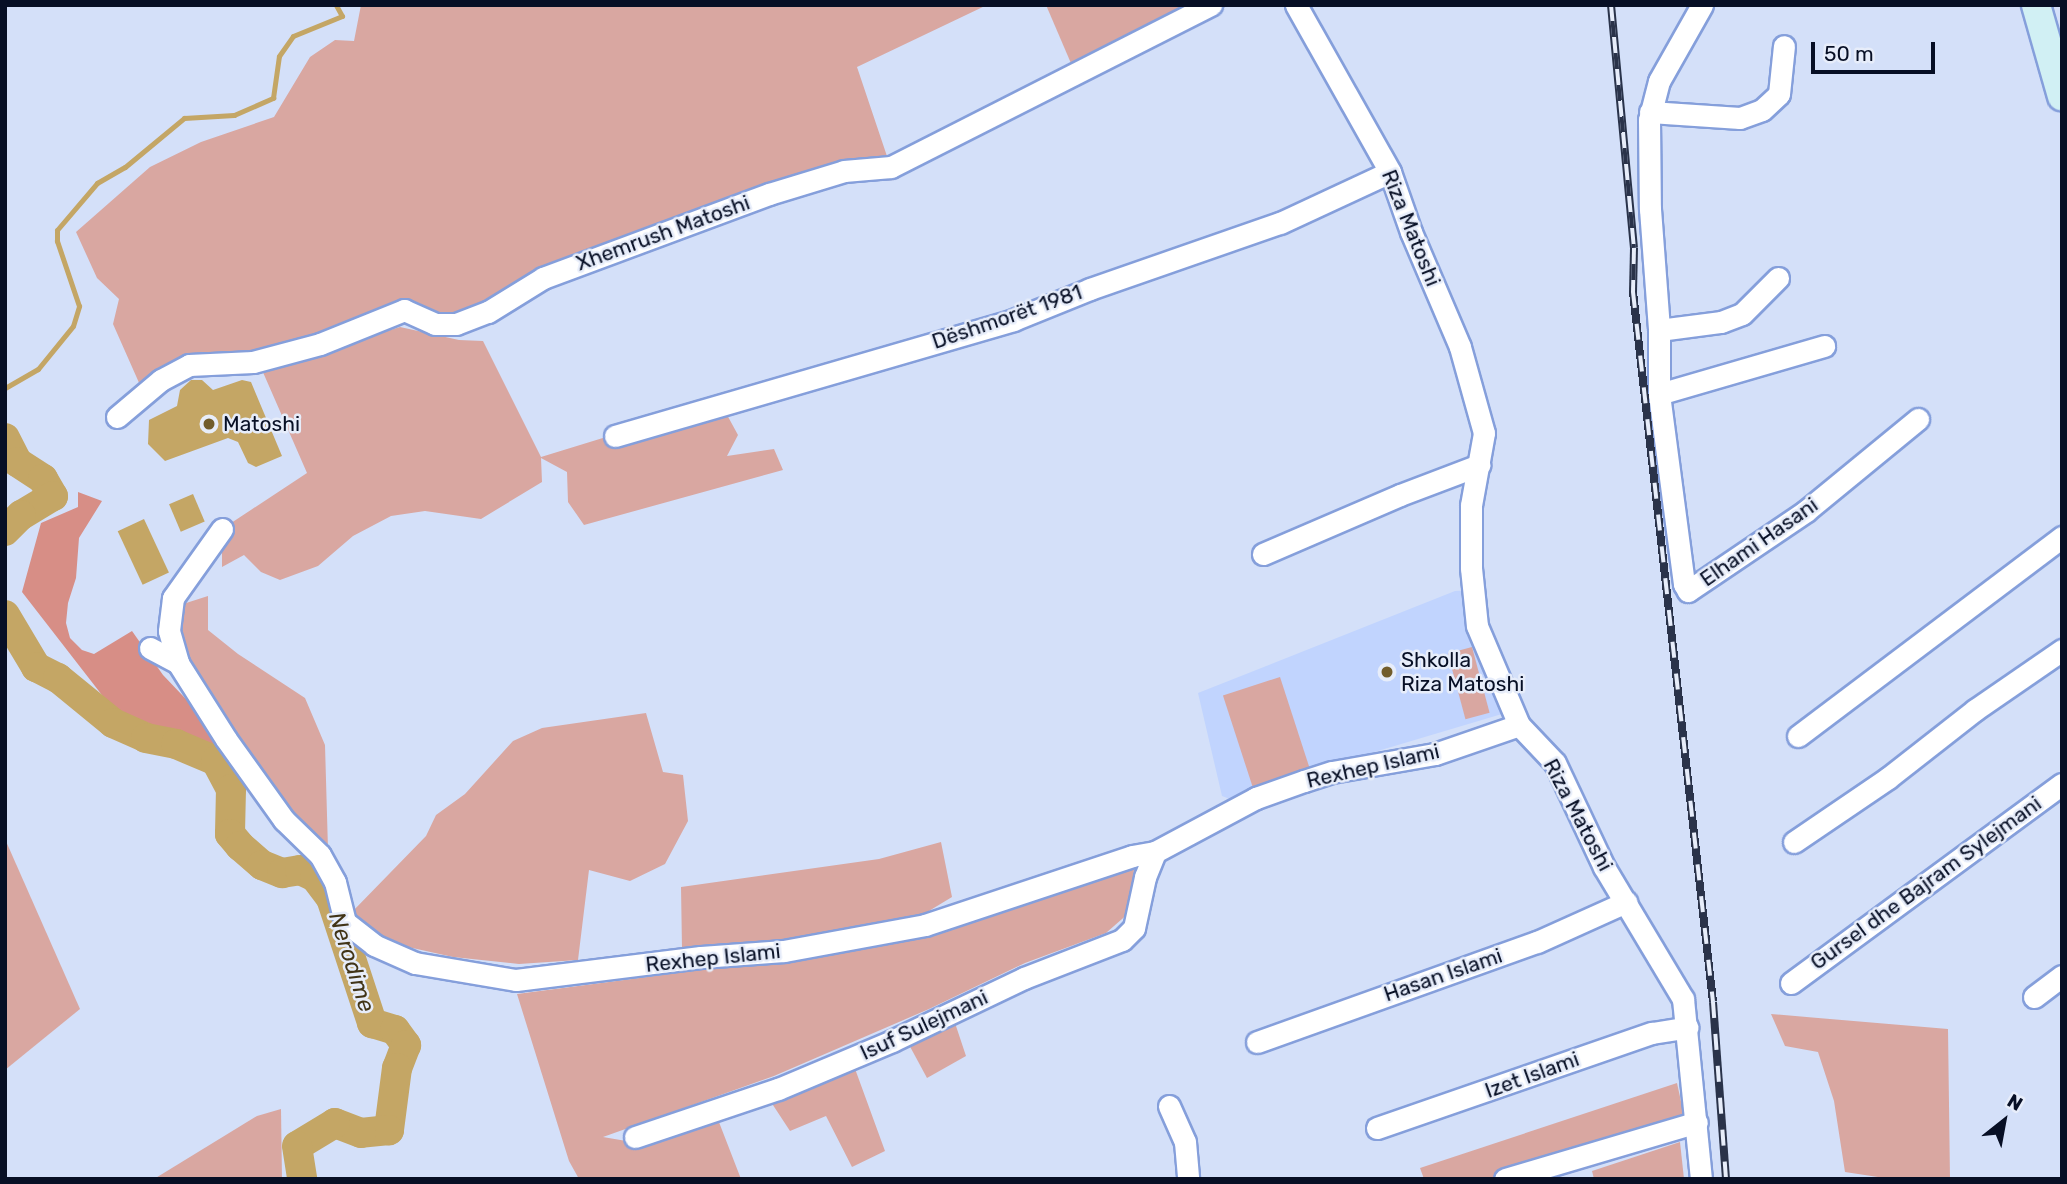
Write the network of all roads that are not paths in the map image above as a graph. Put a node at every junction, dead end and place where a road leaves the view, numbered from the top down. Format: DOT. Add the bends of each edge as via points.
graph roads {
  1 [pos="1211,5"];
  2 [pos="1296,5"];
  3 [pos="2036,5"];
  4 [pos="1698,9"];
  5 [pos="1784,46"];
  6 [pos="2062,96"];
  7 [pos="1650,112"];
  8 [pos="1390,172"];
  9 [pos="1778,278"];
  10 [pos="1659,330"];
  11 [pos="1824,346"];
  12 [pos="1658,394"];
  13 [pos="117,417"];
  14 [pos="1918,419"];
  15 [pos="615,436"];
  16 [pos="1479,465"];
  17 [pos="222,530"];
  18 [pos="2062,537"];
  19 [pos="1263,554"];
  20 [pos="150,648"];
  21 [pos="2062,650"];
  22 [pos="178,663"];
  23 [pos="1519,725"];
  24 [pos="1798,736"];
  25 [pos="2062,784"];
  26 [pos="1794,842"];
  27 [pos="1155,852"];
  28 [pos="1626,902"];
  29 [pos="2062,976"];
  30 [pos="1791,983"];
  31 [pos="2034,996"];
  32 [pos="1688,1027"];
  33 [pos="1257,1042"];
  34 [pos="1169,1106"];
  35 [pos="1697,1122"];
  36 [pos="1377,1128"];
  37 [pos="635,1138"];
  38 [pos="1188,1179"];
  39 [pos="1505,1179"];
  40 [pos="1701,1179"];
  1 -- 13 [label="street, Xhemrush Matoshi" via="891,167 844,171 756,199 543,278 488,313 456,324 435,324 404,310 320,344 253,362 189,365 161,380"];
  2 -- 8 [label="street, Riza Matoshi"];
  3 -- 6 [label="street"];
  4 -- 7 [label="street, Elhami Hasani" via="1659,81"];
  5 -- 7 [label="street" via="1779,94 1762,110 1740,118"];
  7 -- 10 [label="street, Elhami Hasani" via="1650,208"];
  8 -- 15 [label="street, Dëshmorët 1981" via="1280,223 1013,320"];
  8 -- 16 [label="street, Riza Matoshi" via="1460,348 1484,433"];
  9 -- 10 [label="street" via="1742,314 1721,322"];
  10 -- 12 [label="street, Elhami Hasani"];
  11 -- 12 [label="street"];
  12 -- 14 [label="street, Elhami Hasani" via="1688,591 1806,510"];
  16 -- 19 [label="street"];
  16 -- 23 [label="street, Riza Matoshi" via="1471,505 1477,626"];
  17 -- 22 [label="street, Rexhep Islami" via="173,598 169,631"];
  18 -- 24 [label="street"];
  20 -- 22 [label="street"];
  21 -- 26 [label="street"];
  22 -- 27 [label="street, Rexhep Islami" via="284,820 320,855 335,882 345,922 374,945 415,963 516,980 846,942 925,925"];
  23 -- 27 [label="street, Rexhep Islami" via="1435,754 1304,780 1256,798"];
  23 -- 28 [label="street, Riza Matoshi" via="1555,763 1604,867"];
  25 -- 30 [label="street, Gursel dhe Bajram Sylejmani"];
  27 -- 37 [label="street, Isuf Sulejmani" via="1134,928 1122,940 1024,978 778,1089"];
  28 -- 32 [label="street, Riza Matoshi" via="1683,999"];
  28 -- 33 [label="street, Hasan Islami" via="1537,942"];
  29 -- 31 [label="street"];
  32 -- 35 [label="street, Riza Matoshi"];
  32 -- 36 [label="street, Izet Islami" via="1652,1033"];
  34 -- 38 [label="street" via="1185,1142"];
  35 -- 39 [label="street"];
  35 -- 40 [label="street, Riza Matoshi"];
}
